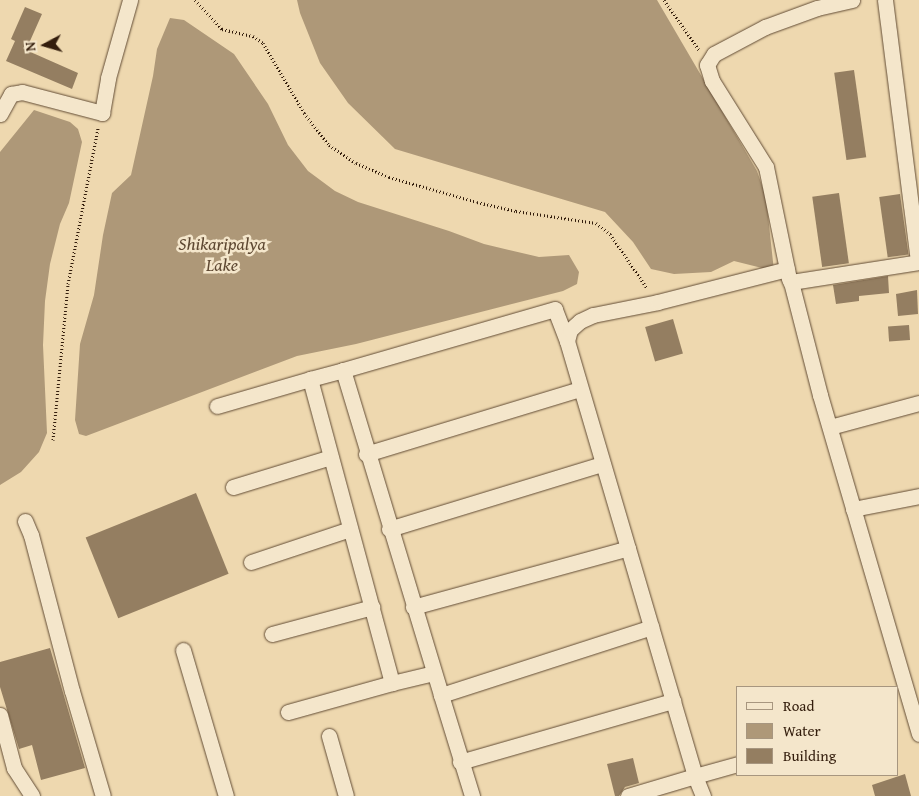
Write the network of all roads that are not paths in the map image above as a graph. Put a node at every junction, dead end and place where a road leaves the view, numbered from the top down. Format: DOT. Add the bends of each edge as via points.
graph roads {
  1 [pos="130,0"];
  2 [pos="852,0"];
  3 [pos="884,0"];
  4 [pos="0,114"];
  5 [pos="918,262"];
  6 [pos="788,276"];
  7 [pos="566,341"];
  8 [pos="343,370"];
  9 [pos="310,379"];
  10 [pos="580,389"];
  11 [pos="919,403"];
  12 [pos="217,406"];
  13 [pos="830,427"];
  14 [pos="366,454"];
  15 [pos="331,456"];
  16 [pos="602,464"];
  17 [pos="233,487"];
  18 [pos="919,496"];
  19 [pos="854,509"];
  20 [pos="25,521"];
  21 [pos="350,529"];
  22 [pos="389,529"];
  23 [pos="628,548"];
  24 [pos="251,562"];
  25 [pos="372,607"];
  26 [pos="413,607"];
  27 [pos="651,627"];
  28 [pos="272,634"];
  29 [pos="183,650"];
  30 [pos="434,673"];
  31 [pos="392,683"];
  32 [pos="898,686"];
  33 [pos="899,690"];
  34 [pos="441,695"];
  35 [pos="673,701"];
  36 [pos="288,712"];
  37 [pos="905,714"];
  38 [pos="0,715"];
  39 [pos="919,734"];
  40 [pos="329,736"];
  41 [pos="460,762"];
  42 [pos="736,765"];
  43 [pos="696,776"];
  44 [pos="32,796"];
  45 [pos="103,796"];
  46 [pos="226,796"];
  47 [pos="346,796"];
  48 [pos="472,796"];
  49 [pos="628,796"];
  50 [pos="703,796"];
  1 -- 4 [label="street" via="102,112 22,92 11,94"];
  2 -- 6 [label="street" via="817,8 764,27 709,58 706,65 712,81 766,167"];
  3 -- 5 [label="street"];
  5 -- 6 [label="street"];
  6 -- 7 [label="street" via="592,315 570,330"];
  6 -- 13 [label="street"];
  7 -- 8 [label="street" via="555,309"];
  7 -- 10 [label="street"];
  8 -- 9 [label="street"];
  8 -- 14 [label="street"];
  9 -- 12 [label="street"];
  9 -- 15 [label="street"];
  10 -- 14 [label="street"];
  10 -- 16 [label="street"];
  11 -- 13 [label="street"];
  13 -- 19 [label="street"];
  14 -- 22 [label="street"];
  15 -- 17 [label="street"];
  15 -- 21 [label="street"];
  16 -- 22 [label="street"];
  16 -- 23 [label="street"];
  18 -- 19 [label="street"];
  19 -- 32 [label="street"];
  20 -- 45 [label="street"];
  21 -- 24 [label="street"];
  21 -- 25 [label="street"];
  22 -- 26 [label="street"];
  23 -- 26 [label="street"];
  23 -- 27 [label="street"];
  25 -- 28 [label="street"];
  25 -- 31 [label="street"];
  26 -- 30 [label="street"];
  27 -- 34 [label="street"];
  27 -- 35 [label="street"];
  29 -- 46 [label="street"];
  30 -- 31 [label="street"];
  30 -- 34 [label="street"];
  31 -- 36 [label="street"];
  33 -- 37 [label="street"];
  34 -- 41 [label="street"];
  35 -- 41 [label="street"];
  35 -- 43 [label="street"];
  37 -- 39 [label="street"];
  38 -- 44 [label="street" via="14,768"];
  40 -- 47 [label="street"];
  41 -- 48 [label="street"];
  42 -- 43 [label="street"];
  43 -- 49 [label="street"];
  43 -- 50 [label="street"];
}
